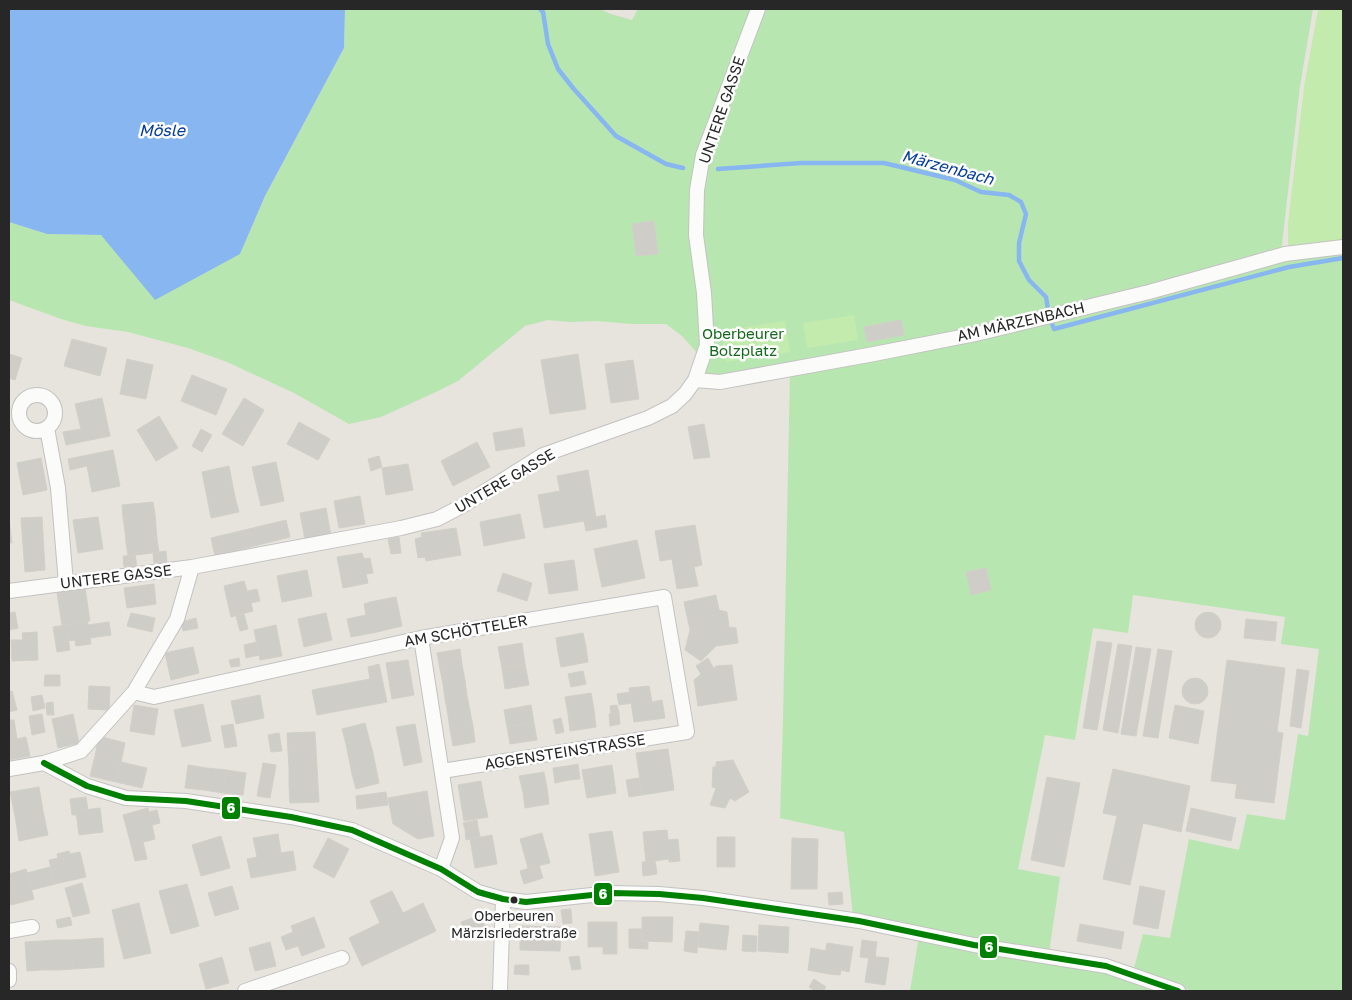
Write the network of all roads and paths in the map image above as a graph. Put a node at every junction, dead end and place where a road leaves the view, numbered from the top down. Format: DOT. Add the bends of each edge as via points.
graph roads {
  1 [pos="758,9"];
  2 [pos="1343,246"];
  3 [pos="695,380"];
  4 [pos="14,406"];
  5 [pos="47,428"];
  6 [pos="192,567"];
  7 [pos="66,583"];
  8 [pos="9,591"];
  9 [pos="421,638"];
  10 [pos="134,692"];
  11 [pos="687,732"];
  12 [pos="44,762"];
  13 [pos="9,770"];
  14 [pos="442,771"];
  15 [pos="441,869"];
  16 [pos="503,899"];
  17 [pos="32,927"];
  18 [pos="9,931"];
  19 [pos="342,958"];
  20 [pos="9,971"];
  21 [pos="9,980"];
  22 [pos="245,991"];
  23 [pos="500,991"];
  24 [pos="1178,991"];
  1 -- 3 [label="street, UNTERE GASSE" via="703,156 697,190 696,235 707,345"];
  2 -- 3 [label="street, AM MÄRZENBACH" via="1285,254 1149,292 976,334 720,382"];
  3 -- 6 [label="street, UNTERE GASSE" via="672,406 648,418 543,455 437,519"];
  4 -- 5 [label="street" via="24,426 35,431"];
  4 -- 5 [label="street" via="31,396 47,398 56,413"];
  5 -- 7 [label="street" via="58,488"];
  6 -- 7 [label="street, UNTERE GASSE"];
  6 -- 10 [label="street" via="177,619"];
  7 -- 8 [label="street, UNTERE GASSE"];
  9 -- 10 [label="street, AM SCHÖTTELER" via="154,697"];
  9 -- 11 [label="street, AM SCHÖTTELER" via="664,596"];
  9 -- 14 [label="street"];
  10 -- 12 [label="street" via="81,751"];
  11 -- 14 [label="street, AGGENSTEINSTRASSE"];
  12 -- 13 [label="street"];
  12 -- 15 [label="street" via="88,786 126,798 186,801 352,830"];
  14 -- 15 [label="street" via="452,838"];
  15 -- 16 [label="street" via="478,892"];
  16 -- 23 [label="street"];
  16 -- 24 [label="street" via="526,902 611,893 703,898 858,921 974,945 1106,966"];
  17 -- 18 [label="street"];
  19 -- 22 [label="street"];
  20 -- 21 [label="street"];
}
